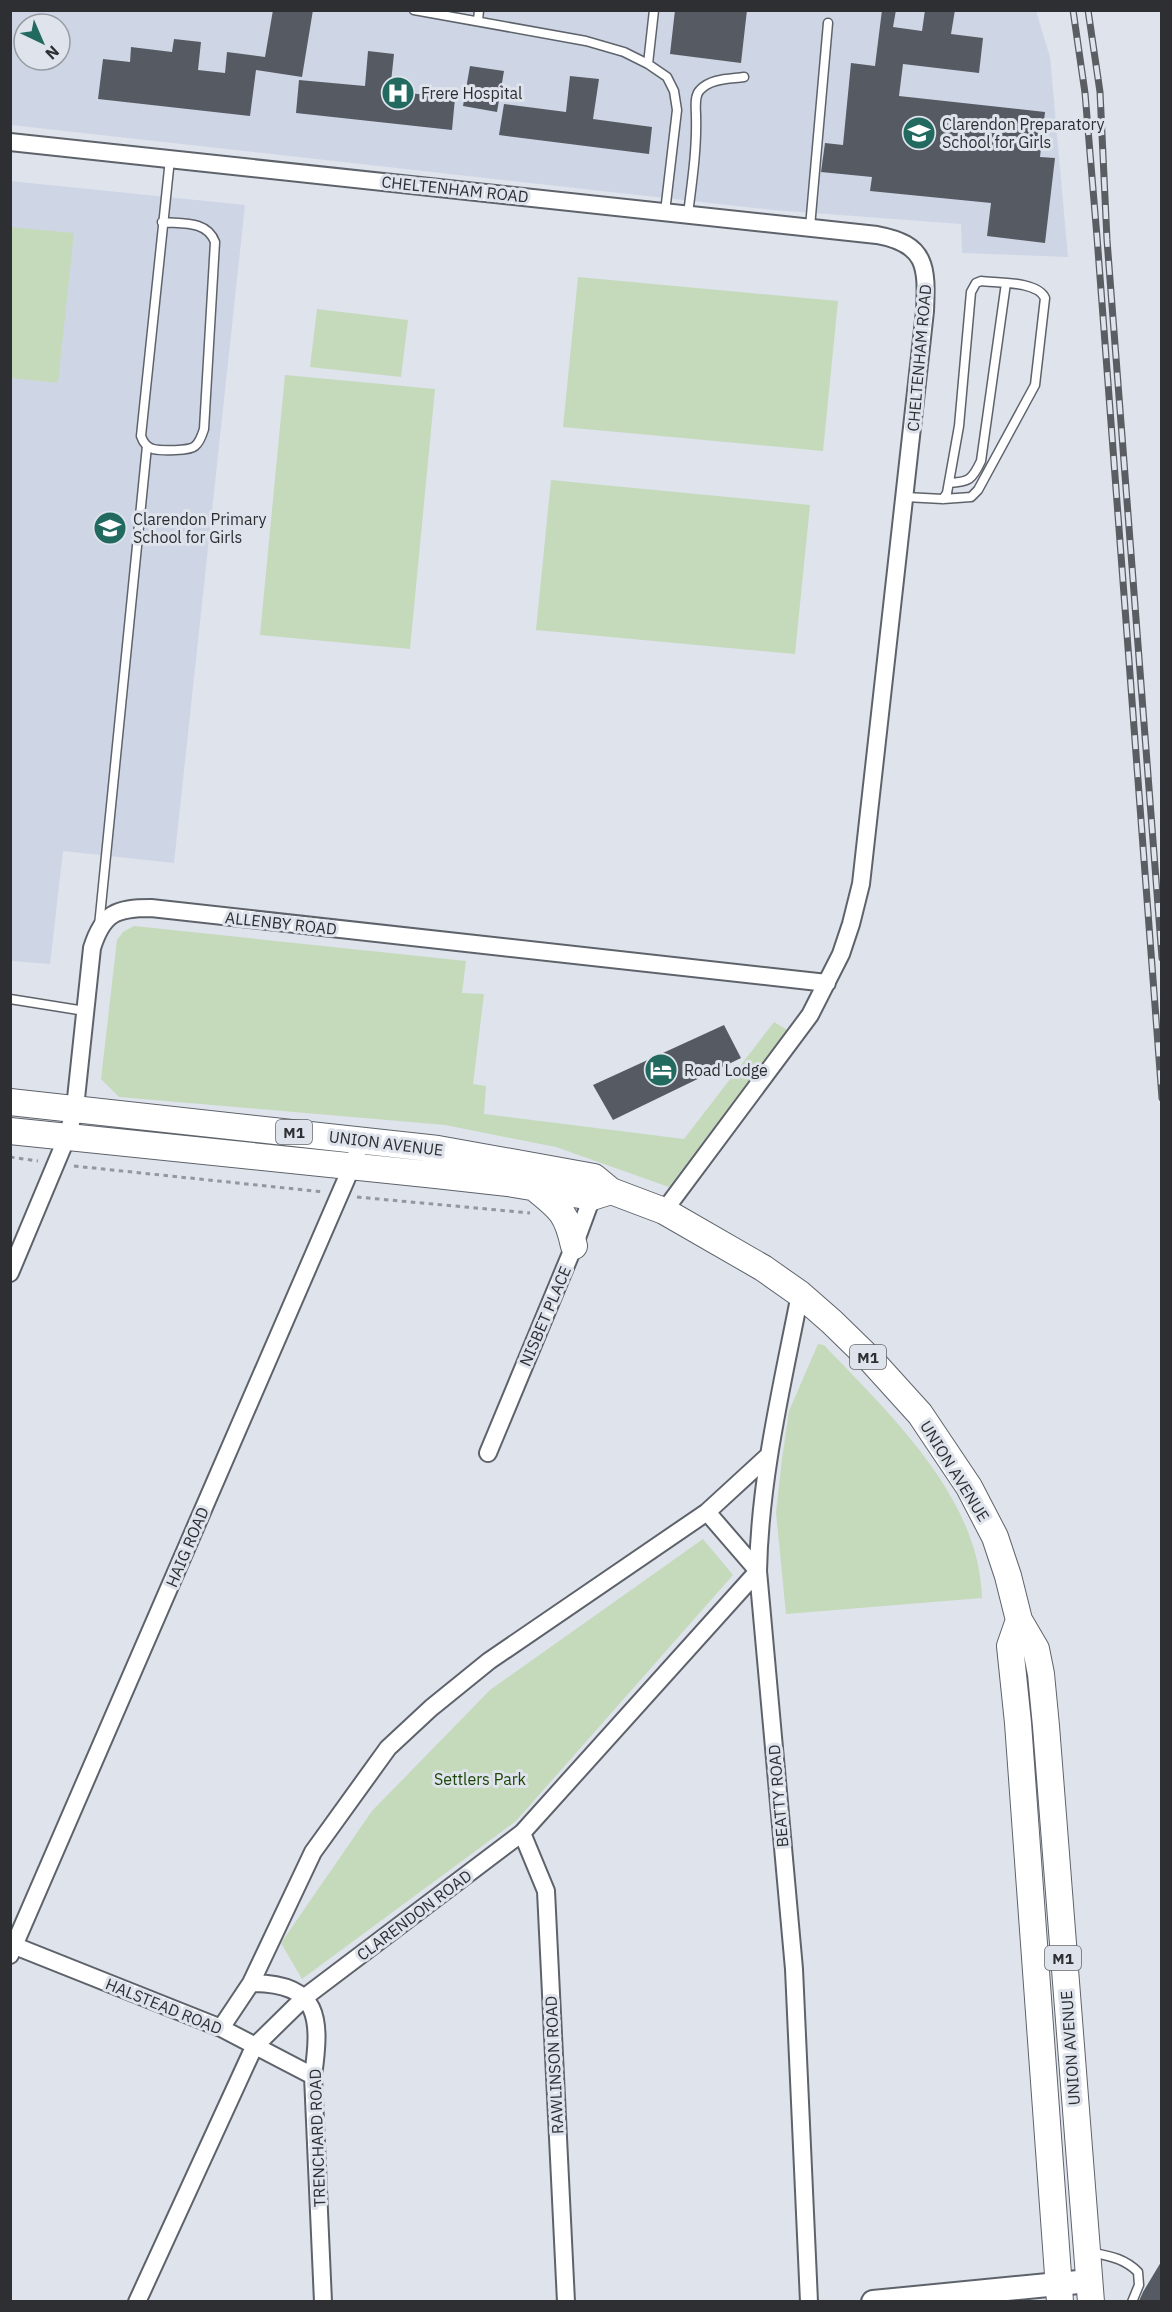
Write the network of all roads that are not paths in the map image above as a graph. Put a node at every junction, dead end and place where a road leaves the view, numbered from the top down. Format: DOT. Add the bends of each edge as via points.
graph roads {
  1 [pos="414,10"];
  2 [pos="479,10"];
  3 [pos="654,10"];
  4 [pos="478,21"];
  5 [pos="828,23"];
  6 [pos="648,64"];
  7 [pos="744,77"];
  8 [pos="10,142"];
  9 [pos="170,159"];
  10 [pos="664,212"];
  11 [pos="688,214"];
  12 [pos="162,222"];
  13 [pos="810,227"];
  14 [pos="1006,283"];
  15 [pos="147,446"];
  16 [pos="949,483"];
  17 [pos="905,496"];
  18 [pos="943,499"];
  19 [pos="99,928"];
  20 [pos="827,983"];
  21 [pos="10,999"];
  22 [pos="86,1011"];
  23 [pos="10,1102"];
  24 [pos="75,1108"];
  25 [pos="10,1131"];
  26 [pos="67,1137"];
  27 [pos="362,1139"];
  28 [pos="352,1166"];
  29 [pos="535,1188"];
  30 [pos="599,1189"];
  31 [pos="664,1211"];
  32 [pos="574,1246"];
  33 [pos="10,1273"];
  34 [pos="800,1294"];
  35 [pos="488,1453"];
  36 [pos="768,1456"];
  37 [pos="707,1512"];
  38 [pos="758,1571"];
  39 [pos="1019,1620"];
  40 [pos="522,1833"];
  41 [pos="12,1948"];
  42 [pos="251,1983"];
  43 [pos="305,1997"];
  44 [pos="220,2028"];
  45 [pos="254,2047"];
  46 [pos="313,2076"];
  47 [pos="1086,2252"];
  48 [pos="1090,2291"];
  49 [pos="1059,2293"];
  50 [pos="137,2301"];
  51 [pos="324,2301"];
  52 [pos="566,2301"];
  53 [pos="809,2301"];
  54 [pos="873,2301"];
  55 [pos="1132,2301"];
  1 -- 4 [label="lane"];
  2 -- 4 [label="lane"];
  3 -- 6 [label="lane"];
  4 -- 6 [label="lane" via="586,41"];
  5 -- 13 [label="lane"];
  6 -- 10 [label="lane" via="667,77 677,110"];
  7 -- 11 [label="lane" via="721,79 699,90 696,97 696,145"];
  8 -- 9 [label="street, CHELTENHAM ROAD"];
  9 -- 10 [label="street, CHELTENHAM ROAD"];
  9 -- 12 [label="lane"];
  10 -- 11 [label="street, CHELTENHAM ROAD"];
  11 -- 13 [label="street, CHELTENHAM ROAD"];
  12 -- 15 [label="lane" via="141,436"];
  12 -- 15 [label="lane" via="206,227 215,242 204,429 194,448 154,450"];
  13 -- 17 [label="street, CHELTENHAM ROAD" via="899,239 923,263 927,279 925,311"];
  14 -- 16 [label="lane" via="981,461 971,478"];
  14 -- 16 [label="lane" via="981,281 971,292 959,426"];
  14 -- 18 [label="lane" via="1033,286 1045,298 1035,385 978,490 971,497"];
  15 -- 19 [label="lane"];
  16 -- 18 [label="lane"];
  17 -- 18 [label="lane"];
  17 -- 20 [label="street, CHELTENHAM ROAD" via="861,884 851,924"];
  19 -- 20 [label="street, ALLENBY ROAD" via="125,908 152,908"];
  19 -- 22 [label="street" via="92,948"];
  20 -- 31 [label="street, CHELTENHAM ROAD" via="810,1015"];
  21 -- 22 [label="lane"];
  22 -- 24 [label="street"];
  23 -- 24 [label="main road, UNION AVENUE / M1"];
  24 -- 26 [label="street"];
  24 -- 27 [label="main road, UNION AVENUE / M1"];
  25 -- 26 [label="main road, UNION AVENUE / M1"];
  26 -- 28 [label="main road, UNION AVENUE / M1"];
  26 -- 33 [label="street"];
  27 -- 28 [label="street, HAIG ROAD"];
  27 -- 30 [label="main road, UNION AVENUE / M1" via="438,1149"];
  28 -- 29 [label="main road, UNION AVENUE / M1"];
  28 -- 41 [label="street, HAIG ROAD"];
  29 -- 30 [label="main road, UNION AVENUE / M1"];
  29 -- 32 [label="main road" via="569,1222"];
  30 -- 31 [label="main road, UNION AVENUE / M1"];
  30 -- 32 [label="street, NISBET PLACE"];
  31 -- 34 [label="main road, UNION AVENUE / M1"];
  32 -- 35 [label="street, NISBET PLACE"];
  34 -- 36 [label="street, BEATTY ROAD"];
  34 -- 39 [label="main road, UNION AVENUE / M1" via="872,1361 939,1441 995,1537"];
  36 -- 37 [label="street"];
  36 -- 38 [label="street, BEATTY ROAD"];
  37 -- 38 [label="street"];
  37 -- 42 [label="street" via="489,1661 388,1748 313,1852"];
  38 -- 40 [label="street, CLARENDON ROAD"];
  38 -- 53 [label="street, BEATTY ROAD" via="794,1969"];
  39 -- 47 [label="main road, UNION AVENUE / M1" via="1036,1649 1041,1674"];
  39 -- 49 [label="main road, UNION AVENUE / M1" via="1010,1646"];
  40 -- 43 [label="street, CLARENDON ROAD"];
  40 -- 52 [label="street, RAWLINSON ROAD" via="546,1891"];
  41 -- 44 [label="street, HALSTEAD ROAD"];
  42 -- 43 [label="street" via="287,1987"];
  42 -- 44 [label="street"];
  43 -- 45 [label="street, CLARENDON ROAD"];
  43 -- 46 [label="street, TRENCHARD ROAD" via="316,2023"];
  44 -- 45 [label="street, HALSTEAD ROAD"];
  45 -- 46 [label="street, HALSTEAD ROAD"];
  45 -- 50 [label="street, CLARENDON ROAD"];
  46 -- 51 [label="street, TRENCHARD ROAD"];
  47 -- 48 [label="main road, UNION AVENUE / M1"];
  47 -- 55 [label="lane" via="1118,2258 1138,2272 1139,2285"];
  48 -- 49 [label="street"];
  49 -- 54 [label="street"];
}
